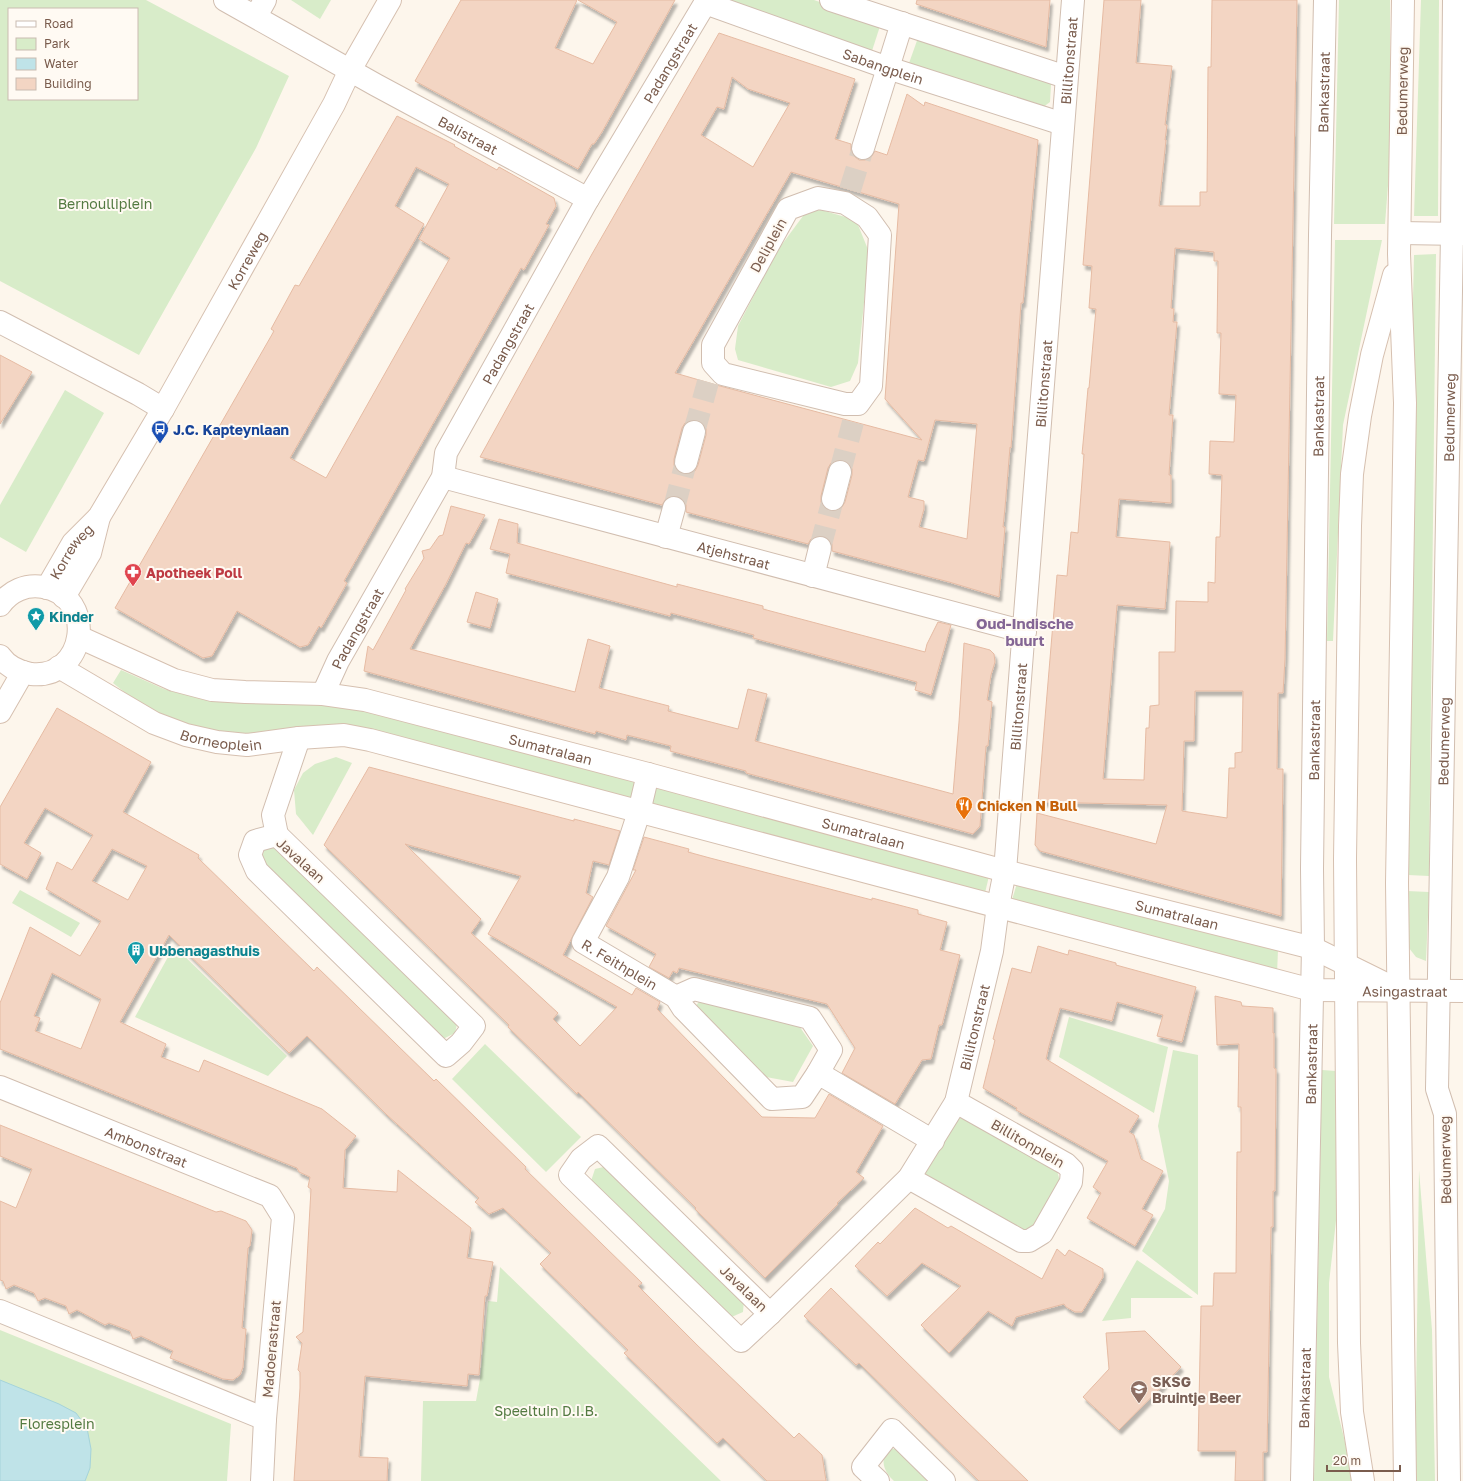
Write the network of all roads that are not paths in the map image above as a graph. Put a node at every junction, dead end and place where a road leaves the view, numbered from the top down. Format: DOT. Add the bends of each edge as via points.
graph roads {
  1 [pos="225,0"];
  2 [pos="390,0"];
  3 [pos="831,0"];
  4 [pos="1073,0"];
  5 [pos="1325,0"];
  6 [pos="1403,0"];
  7 [pos="1454,0"];
  8 [pos="706,1"];
  9 [pos="260,8"];
  10 [pos="902,24"];
  11 [pos="888,68"];
  12 [pos="350,70"];
  13 [pos="1066,77"];
  14 [pos="1063,124"];
  15 [pos="863,148"];
  16 [pos="588,199"];
  17 [pos="1400,233"];
  18 [pos="1457,234"];
  19 [pos="1399,254"];
  20 [pos="0,322"];
  21 [pos="163,409"];
  22 [pos="855,413"];
  23 [pos="694,432"];
  24 [pos="686,462"];
  25 [pos="840,472"];
  26 [pos="444,477"];
  27 [pos="833,499"];
  28 [pos="674,508"];
  29 [pos="666,537"];
  30 [pos="820,548"];
  31 [pos="813,576"];
  32 [pos="56,592"];
  33 [pos="2,599"];
  34 [pos="1024,632"];
  35 [pos="79,637"];
  36 [pos="7,665"];
  37 [pos="59,667"];
  38 [pos="322,694"];
  39 [pos="0,712"];
  40 [pos="299,738"];
  41 [pos="648,774"];
  42 [pos="639,812"];
  43 [pos="277,835"];
  44 [pos="1005,871"];
  45 [pos="998,906"];
  46 [pos="1314,948"];
  47 [pos="1346,965"];
  48 [pos="1312,990"];
  49 [pos="1346,990"];
  50 [pos="1399,991"];
  51 [pos="1439,991"];
  52 [pos="1463,991"];
  53 [pos="676,997"];
  54 [pos="818,1073"];
  55 [pos="0,1087"];
  56 [pos="956,1102"];
  57 [pos="933,1141"];
  58 [pos="909,1178"];
  59 [pos="283,1217"];
  60 [pos="0,1311"];
  61 [pos="770,1314"];
  62 [pos="265,1419"];
  63 [pos="865,1476"];
  64 [pos="262,1481"];
  65 [pos="944,1481"];
  66 [pos="1302,1481"];
  67 [pos="1363,1481"];
  68 [pos="1405,1481"];
  69 [pos="1449,1481"];
  1 -- 9 [label="street"];
  2 -- 12 [label="street, Korreweg"];
  3 -- 10 [label="street"];
  4 -- 13 [label="street, Billitonstraat"];
  5 -- 46 [label="street, Bankastraat" via="1312,869"];
  6 -- 17 [label="street, Bedumerweg"];
  7 -- 18 [label="street, Bedumerweg"];
  8 -- 11 [label="street, Sabangplein"];
  8 -- 16 [label="street, Padangstraat"];
  9 -- 12 [label="street"];
  10 -- 11 [label="street"];
  10 -- 13 [label="street"];
  11 -- 14 [label="street, Sabangplein"];
  11 -- 15 [label="street"];
  12 -- 16 [label="street, Balistraat"];
  12 -- 21 [label="street, Korreweg" via="334,104"];
  13 -- 14 [label="street, Billitonstraat"];
  14 -- 34 [label="street, Billitonstraat"];
  16 -- 26 [label="street, Padangstraat" via="446,453"];
  17 -- 18 [label="street"];
  17 -- 19 [label="street, Bedumerweg"];
  18 -- 51 [label="street, Bedumerweg"];
  19 -- 47 [label="street, Bedumerweg" via="1372,355 1352,474 1347,671"];
  19 -- 50 [label="street, Bedumerweg" via="1406,403 1398,883"];
  20 -- 21 [label="street"];
  21 -- 32 [label="street, Korreweg" via="99,517 73,543"];
  22 -- 22 [label="street, Deliplein" via="870,386 880,235 848,196 818,198 788,209 713,345 710,372 845,404"];
  23 -- 24 [label="street"];
  25 -- 27 [label="street"];
  26 -- 29 [label="street, Atjehstraat"];
  26 -- 38 [label="street, Padangstraat" via="338,661"];
  28 -- 29 [label="street"];
  29 -- 31 [label="street, Atjehstraat"];
  30 -- 31 [label="street"];
  31 -- 34 [label="street, Atjehstraat"];
  32 -- 33 [label="street" via="33,586"];
  32 -- 35 [label="street" via="76,612"];
  34 -- 44 [label="street, Billitonstraat"];
  35 -- 37 [label="street" via="76,648 68,660"];
  35 -- 38 [label="street" via="174,680 212,690"];
  36 -- 37 [label="street" via="42,674"];
  36 -- 39 [label="street"];
  37 -- 40 [label="street, Borneoplein" via="154,723 186,735 246,745"];
  38 -- 41 [label="street, Sumatralaan" via="365,700"];
  40 -- 42 [label="street" via="344,735 370,740"];
  40 -- 43 [label="street" via="273,815"];
  41 -- 42 [label="street"];
  41 -- 44 [label="street, Sumatralaan"];
  42 -- 45 [label="street"];
  42 -- 53 [label="street, R. Feithplein" via="618,877 583,942"];
  43 -- 43 [label="street, Javalaan" via="255,841 250,855 257,871 446,1056 461,1043 474,1026"];
  44 -- 45 [label="street, Billitonstraat"];
  44 -- 46 [label="street, Sumatralaan"];
  45 -- 48 [label="street"];
  45 -- 56 [label="street, Billitonstraat" via="992,951"];
  46 -- 47 [label="street, Sumatralaan"];
  46 -- 48 [label="street, Bankastraat"];
  47 -- 49 [label="street, Bedumerweg"];
  47 -- 50 [label="street, Sumatralaan"];
  48 -- 49 [label="street"];
  48 -- 66 [label="street, Bankastraat"];
  49 -- 50 [label="street, Asingastraat"];
  49 -- 67 [label="street, Bedumerweg" via="1352,1412"];
  50 -- 51 [label="street, Asingastraat"];
  50 -- 68 [label="street, Bedumerweg"];
  51 -- 52 [label="street, Asingastraat"];
  51 -- 69 [label="street, Bedumerweg" via="1437,1089 1445,1114"];
  53 -- 54 [label="street, R. Feithplein" via="683,1008 772,1099 802,1097"];
  53 -- 54 [label="street, R. Feithplein" via="694,989 810,1018 831,1050"];
  54 -- 57 [label="street"];
  55 -- 59 [label="street, Ambonstraat" via="270,1196"];
  56 -- 57 [label="street, Billitonstraat"];
  56 -- 58 [label="street, Billitonplein" via="1066,1164 1072,1170 1071,1182 1042,1233 1030,1241 1021,1242"];
  57 -- 58 [label="street, Billitonstraat"];
  58 -- 61 [label="street, Billitonstraat"];
  59 -- 62 [label="street, Madoerastraat"];
  60 -- 62 [label="street"];
  61 -- 61 [label="street, Javalaan" via="598,1146 580,1159 570,1175 741,1341"];
  62 -- 64 [label="street, Madoerastraat"];
  63 -- 65 [label="street" via="892,1430"];
}
